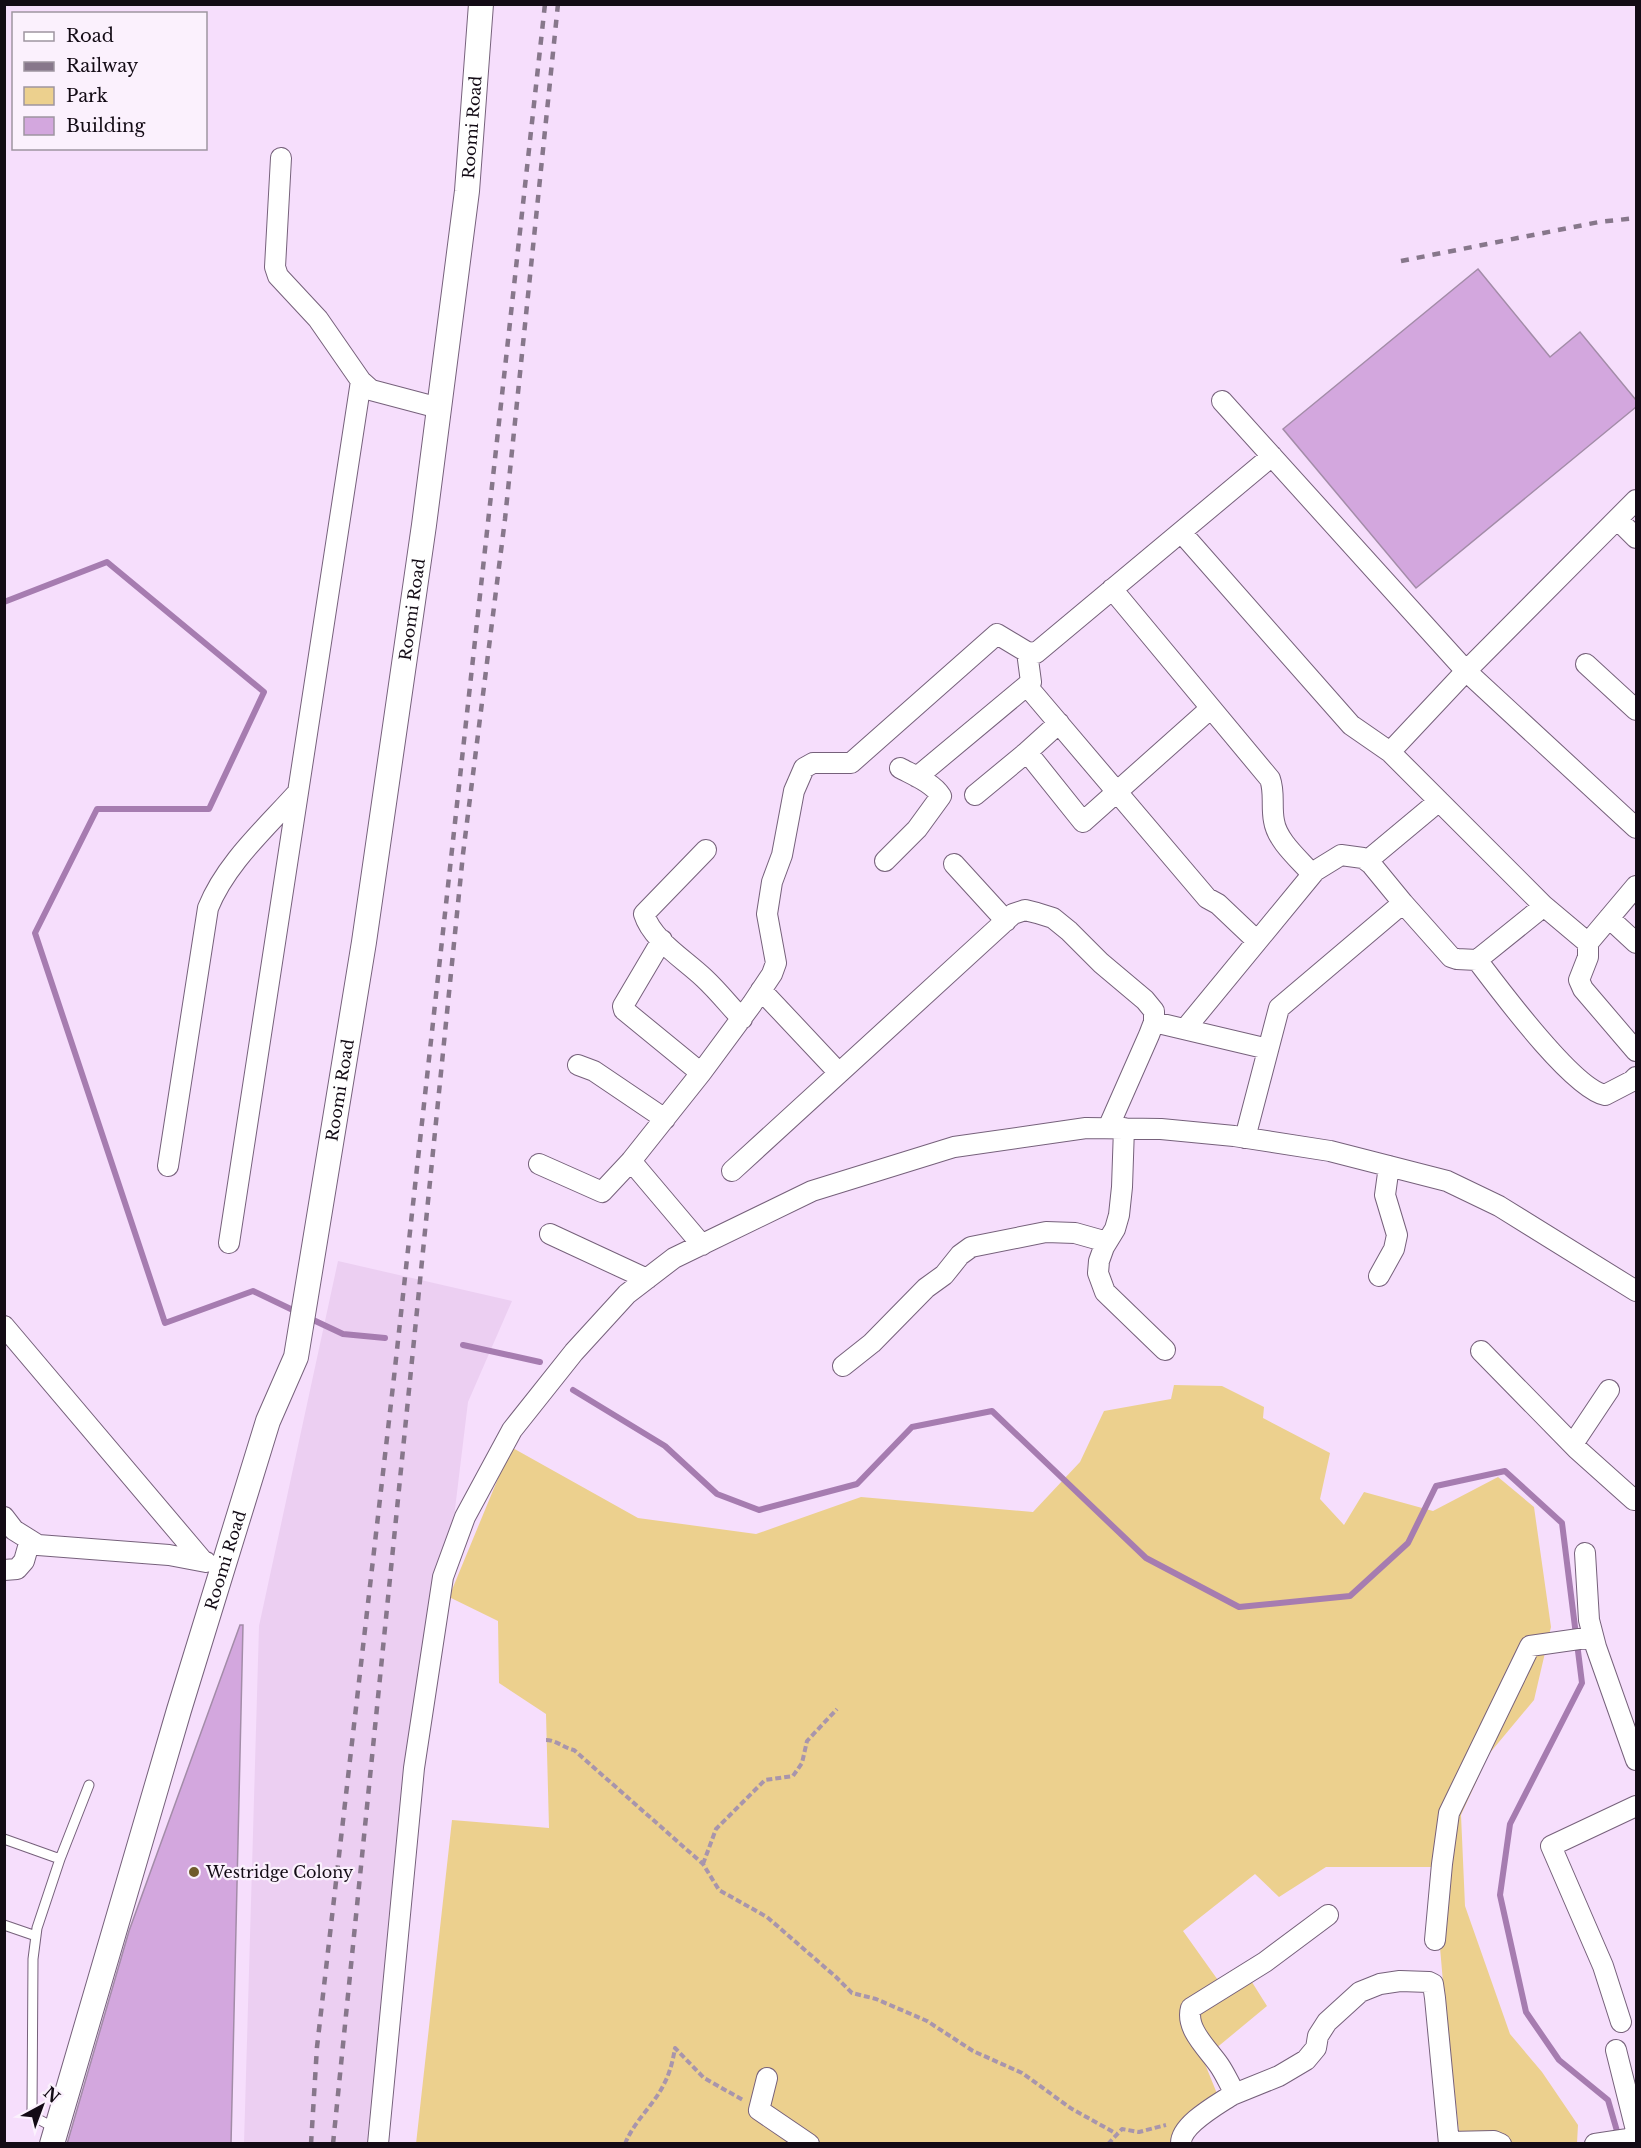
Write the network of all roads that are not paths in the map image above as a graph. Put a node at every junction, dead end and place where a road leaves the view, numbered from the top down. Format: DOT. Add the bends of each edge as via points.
graph roads {
  1 [pos="481,4"];
  2 [pos="281,158"];
  3 [pos="361,381"];
  4 [pos="1222,401"];
  5 [pos="439,408"];
  6 [pos="1272,456"];
  7 [pos="1636,500"];
  8 [pos="1617,519"];
  9 [pos="1181,532"];
  10 [pos="1636,538"];
  11 [pos="1113,589"];
  12 [pos="1027,652"];
  13 [pos="1586,664"];
  14 [pos="1466,671"];
  15 [pos="1027,686"];
  16 [pos="1211,708"];
  17 [pos="1636,710"];
  18 [pos="1059,723"];
  19 [pos="1027,752"];
  20 [pos="1390,752"];
  21 [pos="1117,791"];
  22 [pos="298,792"];
  23 [pos="975,795"];
  24 [pos="1439,801"];
  25 [pos="1636,828"];
  26 [pos="706,850"];
  27 [pos="885,861"];
  28 [pos="1367,861"];
  29 [pos="954,864"];
  30 [pos="1312,874"];
  31 [pos="1636,886"];
  32 [pos="1403,903"];
  33 [pos="1544,906"];
  34 [pos="1609,918"];
  35 [pos="1006,921"];
  36 [pos="662,940"];
  37 [pos="1257,941"];
  38 [pos="1588,943"];
  39 [pos="1636,943"];
  40 [pos="1477,960"];
  41 [pos="761,990"];
  42 [pos="742,1019"];
  43 [pos="1154,1022"];
  44 [pos="1185,1029"];
  45 [pos="1268,1049"];
  46 [pos="1636,1050"];
  47 [pos="578,1065"];
  48 [pos="701,1073"];
  49 [pos="839,1073"];
  50 [pos="1636,1077"];
  51 [pos="665,1119"];
  52 [pos="1116,1128"];
  53 [pos="1245,1137"];
  54 [pos="631,1161"];
  55 [pos="539,1164"];
  56 [pos="168,1166"];
  57 [pos="1389,1166"];
  58 [pos="732,1171"];
  59 [pos="550,1234"];
  60 [pos="1107,1242"];
  61 [pos="230,1243"];
  62 [pos="702,1245"];
  63 [pos="1379,1276"];
  64 [pos="647,1279"];
  65 [pos="1636,1291"];
  66 [pos="4,1326"];
  67 [pos="1165,1350"];
  68 [pos="1481,1351"];
  69 [pos="843,1366"];
  70 [pos="1610,1390"];
  71 [pos="1573,1444"];
  72 [pos="1636,1501"];
  73 [pos="4,1517"];
  74 [pos="30,1540"];
  75 [pos="1586,1553"];
  76 [pos="213,1563"];
  77 [pos="4,1570"];
  78 [pos="1593,1637"];
  79 [pos="1636,1760"];
  80 [pos="89,1785"];
  81 [pos="1636,1806"];
  82 [pos="4,1839"];
  83 [pos="60,1859"];
  84 [pos="1328,1915"];
  85 [pos="4,1925"];
  86 [pos="36,1936"];
  87 [pos="1435,1940"];
  88 [pos="1621,2022"];
  89 [pos="1616,2050"];
  90 [pos="767,2078"];
  91 [pos="1232,2095"];
  92 [pos="55,2136"];
  93 [pos="1449,2143"];
  94 [pos="378,2144"];
  95 [pos="809,2144"];
  96 [pos="1181,2144"];
  97 [pos="1501,2144"];
  98 [pos="1595,2144"];
  1 -- 5 [label="street, Roomi Road" via="467,191"];
  2 -- 3 [label="street" via="275,267 278,276 318,319"];
  3 -- 5 [label="street" via="371,390"];
  3 -- 22 [label="street"];
  4 -- 6 [label="street"];
  5 -- 76 [label="street, Roomi Road" via="364,942 296,1357"];
  6 -- 9 [label="street"];
  6 -- 14 [label="street"];
  7 -- 8 [label="street"];
  8 -- 10 [label="street"];
  8 -- 14 [label="street"];
  9 -- 11 [label="street"];
  9 -- 20 [label="street" via="1351,725"];
  11 -- 12 [label="street" via="1036,653"];
  11 -- 16 [label="street"];
  12 -- 15 [label="street" via="1031,682"];
  12 -- 41 [label="street" via="997,634 851,764 813,763 804,768 794,791 782,855 772,882 767,914 776,963"];
  13 -- 17 [label="street"];
  14 -- 20 [label="street"];
  14 -- 25 [label="street"];
  15 -- 18 [label="street"];
  15 -- 27 [label="street" via="909,773 941,796 917,829"];
  16 -- 21 [label="street"];
  16 -- 30 [label="street" via="1270,778 1277,830"];
  18 -- 19 [label="street"];
  18 -- 21 [label="street"];
  19 -- 21 [label="street" via="1083,822"];
  19 -- 23 [label="street"];
  20 -- 24 [label="street"];
  21 -- 37 [label="street" via="1207,898"];
  22 -- 56 [label="street" via="216,888 208,908"];
  22 -- 61 [label="street"];
  24 -- 28 [label="street"];
  24 -- 33 [label="street"];
  26 -- 36 [label="street" via="644,914"];
  28 -- 30 [label="street" via="1341,855"];
  28 -- 32 [label="street"];
  29 -- 35 [label="street"];
  30 -- 37 [label="street"];
  31 -- 34 [label="street"];
  32 -- 40 [label="street" via="1451,957"];
  32 -- 45 [label="street" via="1279,1008"];
  33 -- 38 [label="street"];
  33 -- 40 [label="street"];
  34 -- 38 [label="street"];
  34 -- 39 [label="street"];
  35 -- 43 [label="street" via="1025,910 1053,918 1145,1000 1154,1011"];
  35 -- 49 [label="street"];
  36 -- 42 [label="street"];
  36 -- 48 [label="street" via="624,1010"];
  37 -- 44 [label="street"];
  38 -- 46 [label="street" via="1588,957 1579,980 1583,989"];
  40 -- 50 [label="street" via="1538,1037 1587,1088 1605,1095"];
  41 -- 42 [label="street"];
  41 -- 49 [label="street"];
  42 -- 48 [label="street"];
  43 -- 44 [label="street"];
  43 -- 52 [label="street"];
  44 -- 45 [label="street"];
  45 -- 53 [label="street"];
  47 -- 51 [label="street" via="604,1077"];
  48 -- 51 [label="street"];
  49 -- 58 [label="street"];
  51 -- 54 [label="street"];
  52 -- 53 [label="street"];
  52 -- 60 [label="street" via="1122,1187 1119,1215"];
  52 -- 62 [label="street" via="1086,1128 954,1147 812,1191"];
  53 -- 57 [label="street" via="1330,1151"];
  54 -- 55 [label="street" via="602,1192"];
  54 -- 62 [label="street"];
  57 -- 63 [label="street" via="1385,1195 1397,1235"];
  57 -- 65 [label="street" via="1447,1181 1499,1206"];
  59 -- 64 [label="street"];
  60 -- 67 [label="street" via="1098,1273 1106,1292"];
  60 -- 69 [label="street" via="1075,1233 1046,1232 972,1247"];
  62 -- 64 [label="street" via="674,1258"];
  64 -- 94 [label="street" via="627,1294 574,1352 512,1430 465,1517 443,1577 414,1768"];
  66 -- 76 [label="street"];
  68 -- 71 [label="street"];
  70 -- 71 [label="street"];
  71 -- 72 [label="street"];
  73 -- 74 [label="street" via="14,1530"];
  74 -- 76 [label="street" via="38,1545 157,1554"];
  74 -- 77 [label="street" via="24,1561 17,1569"];
  75 -- 78 [label="street"];
  76 -- 92 [label="street, Roomi Road" via="179,1710"];
  78 -- 79 [label="street"];
  78 -- 87 [label="street" via="1530,1646 1449,1814"];
  80 -- 83 [label="lane"];
  81 -- 88 [label="street" via="1551,1846 1603,1966"];
  82 -- 83 [label="lane"];
  83 -- 86 [label="lane"];
  84 -- 91 [label="street" via="1265,1962 1191,2008 1191,2022 1233,2090"];
  85 -- 86 [label="lane"];
  86 -- 92 [label="lane" via="32,2111"];
  89 -- 98 [label="street" via="1635,2135"];
  90 -- 95 [label="street" via="759,2110"];
  91 -- 93 [label="street" via="1306,2060 1327,2022 1360,1992 1380,1984 1429,1982 1434,1991"];
  91 -- 96 [label="street" via="1183,2133"];
  93 -- 97 [label="street"];
}
